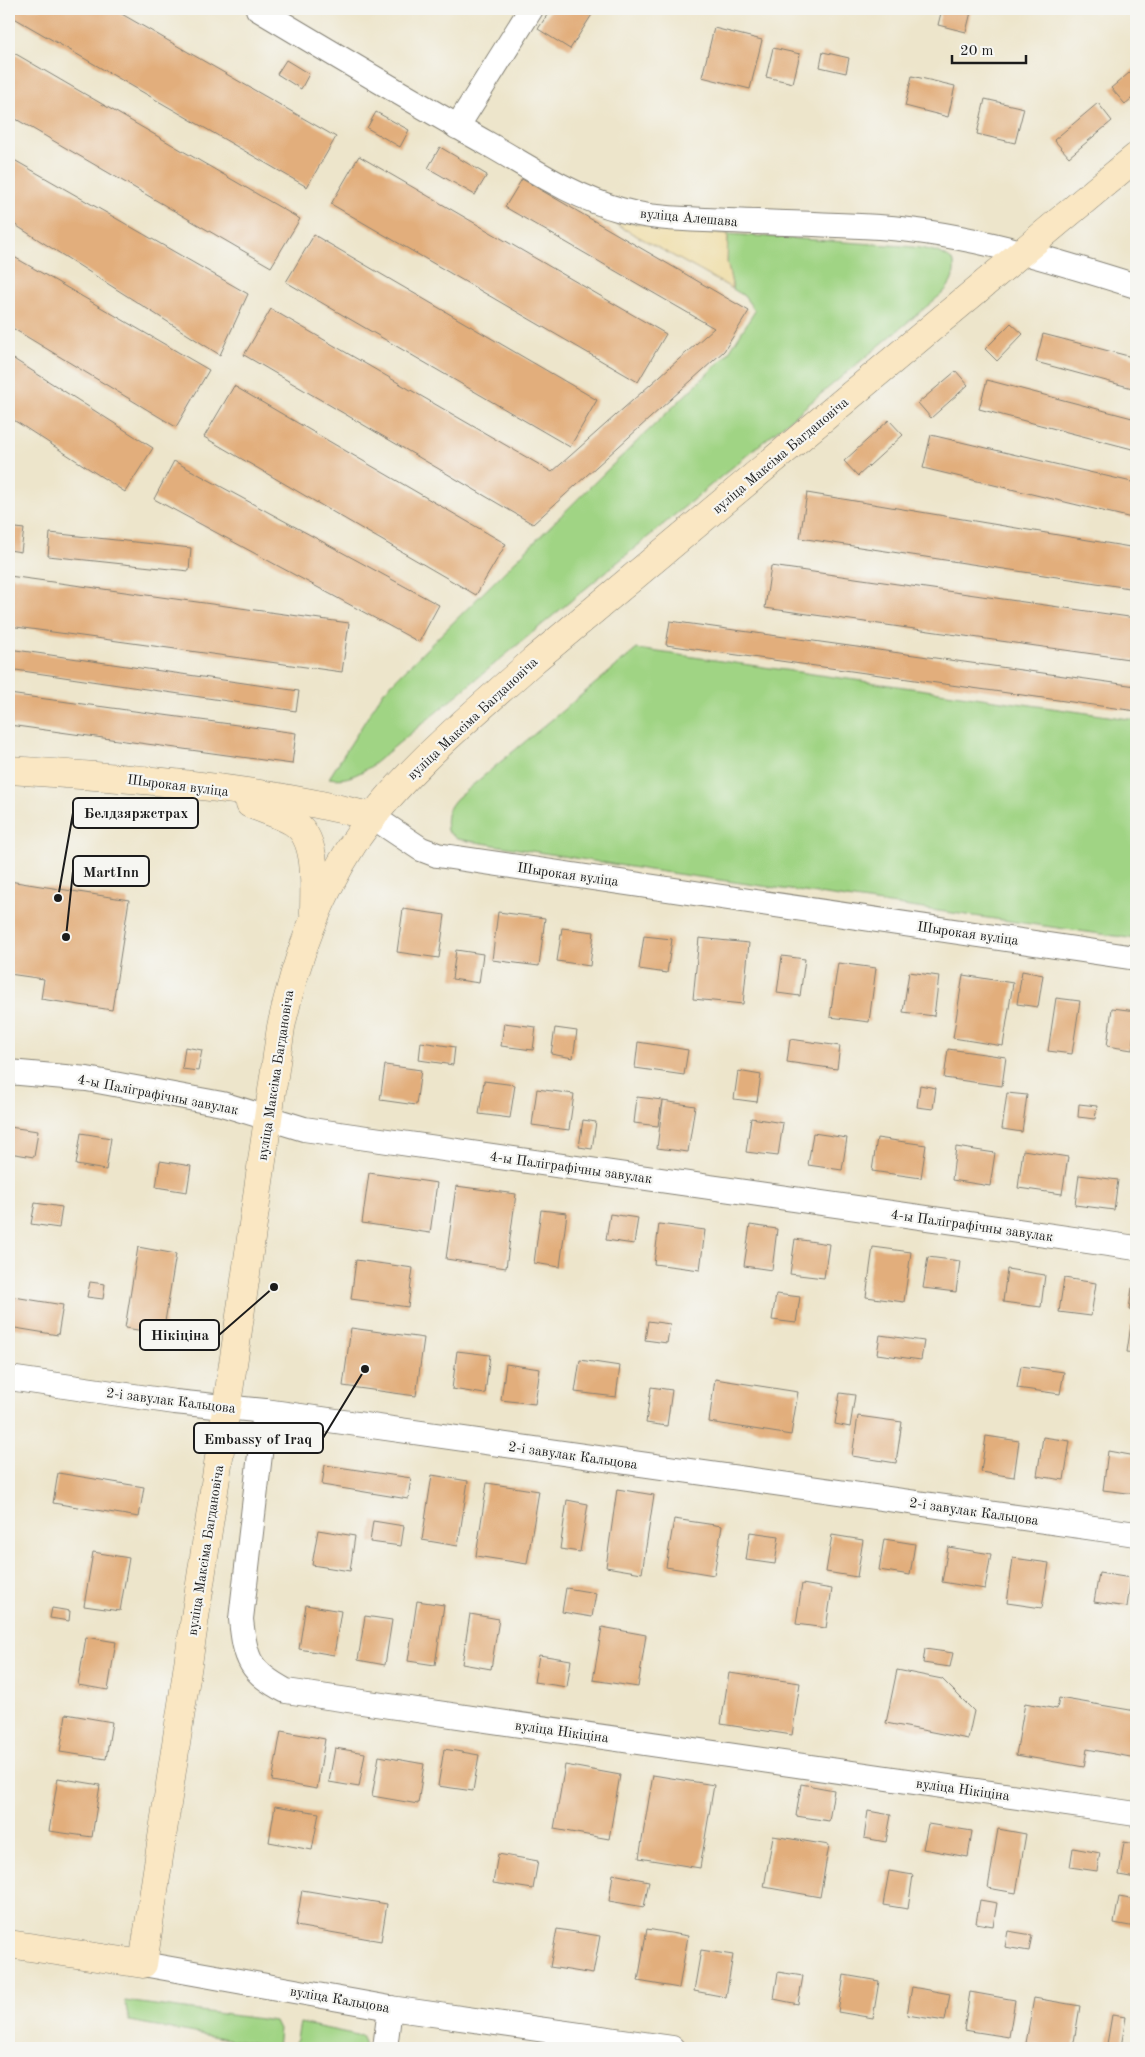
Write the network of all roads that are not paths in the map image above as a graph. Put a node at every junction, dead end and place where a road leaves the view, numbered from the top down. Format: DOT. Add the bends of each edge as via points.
graph roads {
  1 [pos="258,9"];
  2 [pos="531,9"];
  3 [pos="457,127"];
  4 [pos="1136,157"];
  5 [pos="1022,253"];
  6 [pos="1136,286"];
  7 [pos="9,770"];
  8 [pos="216,789"];
  9 [pos="373,817"];
  10 [pos="314,915"];
  11 [pos="1136,958"];
  12 [pos="9,1072"];
  13 [pos="268,1117"];
  14 [pos="1136,1248"];
  15 [pos="9,1378"];
  16 [pos="226,1408"];
  17 [pos="265,1411"];
  18 [pos="1136,1534"];
  19 [pos="1136,1814"];
  20 [pos="9,1944"];
  21 [pos="143,1964"];
  22 [pos="390,2008"];
  23 [pos="385,2048"];
  24 [pos="672,2048"];
  1 -- 3 [label="street, вуліца Алешава"];
  2 -- 3 [label="street"];
  3 -- 5 [label="street, вуліца Алешава" via="572,192 623,210 676,219 920,231"];
  4 -- 5 [label="main road, вуліца Максіма Багдановіча"];
  5 -- 6 [label="street, вуліца Алешава"];
  5 -- 9 [label="main road, вуліца Максіма Багдановіча" via="534,660 418,767"];
  7 -- 8 [label="main road, Шырокая вуліца"];
  8 -- 9 [label="main road, Шырокая вуліца" via="323,804"];
  8 -- 10 [label="main road" via="294,823 308,840 313,864"];
  9 -- 10 [label="main road, вуліца Максіма Багдановіча" via="353,844"];
  9 -- 11 [label="street, Шырокая вуліца" via="421,849 437,855"];
  10 -- 13 [label="main road, вуліца Максіма Багдановіча" via="290,983"];
  12 -- 13 [label="street, 4-ы Паліграфічны завулак" via="87,1079 222,1104"];
  13 -- 14 [label="street, 4-ы Паліграфічны завулак" via="314,1130"];
  13 -- 16 [label="main road, вуліца Максіма Багдановіча"];
  15 -- 16 [label="street, 2-і завулак Кальцова"];
  16 -- 17 [label="street, 2-і завулак Кальцова"];
  16 -- 21 [label="main road, вуліца Максіма Багдановіча"];
  17 -- 18 [label="street, 2-і завулак Кальцова"];
  17 -- 19 [label="street, вуліца Нікіціна" via="241,1620 248,1658 257,1673 286,1691"];
  20 -- 21 [label="main road, вуліца Кальцова"];
  21 -- 22 [label="street, вуліца Кальцова"];
  22 -- 23 [label="street"];
  22 -- 24 [label="street, вуліца Кальцова"];
}
